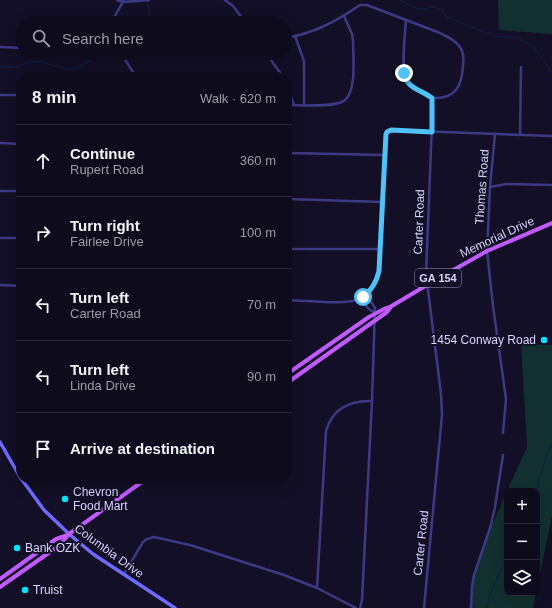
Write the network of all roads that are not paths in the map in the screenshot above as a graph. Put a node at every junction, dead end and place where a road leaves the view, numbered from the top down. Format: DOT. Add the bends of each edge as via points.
graph roads {
  1 [pos="117,0"];
  2 [pos="149,0"];
  3 [pos="225,0"];
  4 [pos="124,1"];
  5 [pos="115,16"];
  6 [pos="241,16"];
  7 [pos="344,16"];
  8 [pos="406,20"];
  9 [pos="295,36"];
  10 [pos="292,37"];
  11 [pos="0,47"];
  12 [pos="16,48"];
  13 [pos="125,60"];
  14 [pos="271,60"];
  15 [pos="521,67"];
  16 [pos="133,72"];
  17 [pos="279,72"];
  18 [pos="0,95"];
  19 [pos="16,95"];
  20 [pos="432,98"];
  21 [pos="292,100"];
  22 [pos="304,104"];
  23 [pos="294,105"];
  24 [pos="432,132"];
  25 [pos="495,134"];
  26 [pos="520,135"];
  27 [pos="552,136"];
  28 [pos="0,143"];
  29 [pos="16,144"];
  30 [pos="292,153"];
  31 [pos="385,155"];
  32 [pos="552,185"];
  33 [pos="490,187"];
  34 [pos="0,191"];
  35 [pos="16,191"];
  36 [pos="292,199"];
  37 [pos="382,202"];
  38 [pos="552,223"];
  39 [pos="0,238"];
  40 [pos="16,238"];
  41 [pos="292,249"];
  42 [pos="380,249"];
  43 [pos="487,251"];
  44 [pos="0,285"];
  45 [pos="427,285"];
  46 [pos="16,286"];
  47 [pos="364,298"];
  48 [pos="292,300"];
  49 [pos="390,307"];
  50 [pos="374,313"];
  51 [pos="375,320"];
  52 [pos="292,370"];
  53 [pos="292,379"];
  54 [pos="372,401"];
  55 [pos="503,433"];
  56 [pos="0,442"];
  57 [pos="503,455"];
  58 [pos="16,470"];
  59 [pos="25,484"];
  60 [pos="139,484"];
  61 [pos="69,534"];
  62 [pos="124,574"];
  63 [pos="0,579"];
  64 [pos="0,587"];
  65 [pos="317,588"];
  66 [pos="175,608"];
  67 [pos="356,608"];
  68 [pos="360,608"];
  69 [pos="424,608"];
  70 [pos="471,608"];
  1 -- 4 [label="street"];
  2 -- 4 [label="street"];
  3 -- 6 [label="street"];
  4 -- 5 [label="street"];
  7 -- 8 [label="street" via="360,5 366,5"];
  7 -- 9 [label="street" via="323,28"];
  7 -- 22 [label="street" via="353,40 353,80 349,95 338,104"];
  8 -- 20 [label="street" via="406,80"];
  8 -- 20 [label="street" via="451,38 463,53 460,86 450,94"];
  9 -- 10 [label="street"];
  9 -- 22 [label="street" via="304,61"];
  11 -- 12 [label="street"];
  13 -- 16 [label="street"];
  14 -- 17 [label="street"];
  15 -- 26 [label="street"];
  18 -- 19 [label="street"];
  20 -- 24 [label="street, Carter Road"];
  21 -- 23 [label="street"];
  22 -- 23 [label="street"];
  24 -- 25 [label="street"];
  24 -- 31 [label="street" via="391,130 385,138"];
  24 -- 45 [label="street, Carter Road"];
  25 -- 26 [label="street"];
  25 -- 33 [label="street, Thomas Road"];
  26 -- 27 [label="street"];
  28 -- 29 [label="street"];
  30 -- 31 [label="street"];
  31 -- 37 [label="street"];
  32 -- 33 [label="street" via="513,184"];
  33 -- 43 [label="street, Thomas Road"];
  34 -- 35 [label="street"];
  36 -- 37 [label="street"];
  37 -- 42 [label="street"];
  38 -- 43 [label="main road, Memorial Drive / GA 154"];
  39 -- 40 [label="street"];
  41 -- 42 [label="street"];
  42 -- 47 [label="street" via="376,282"];
  43 -- 45 [label="main road, Memorial Drive / GA 154"];
  43 -- 55 [label="street, Thomas Road" via="506,399"];
  44 -- 46 [label="street"];
  45 -- 49 [label="main road, Memorial Drive / GA 154"];
  45 -- 69 [label="street, Carter Road" via="442,415"];
  47 -- 48 [label="street" via="348,303"];
  47 -- 50 [label="street"];
  47 -- 50 [label="street" via="370,300 375,308"];
  49 -- 50 [label="main road, Memorial Drive / GA 154"];
  49 -- 51 [label="main road, Memorial Drive / GA 154"];
  50 -- 51 [label="street"];
  50 -- 52 [label="main road, Memorial Drive / GA 154"];
  51 -- 53 [label="main road, Memorial Drive / GA 154"];
  51 -- 54 [label="street"];
  54 -- 65 [label="street" via="353,403 338,410 331,418 326,431"];
  54 -- 68 [label="street"];
  56 -- 58 [label="main road, Columbia Drive"];
  57 -- 70 [label="street" via="496,507 474,575"];
  59 -- 61 [label="main road, Columbia Drive" via="44,510"];
  60 -- 61 [label="main road"];
  61 -- 62 [label="main road, Columbia Drive" via="93,554"];
  61 -- 63 [label="main road" via="56,539"];
  61 -- 64 [label="main road" via="60,545"];
  62 -- 65 [label="street" via="143,542 154,537 190,545"];
  62 -- 66 [label="main road, Columbia Drive"];
  65 -- 67 [label="street"];
}
